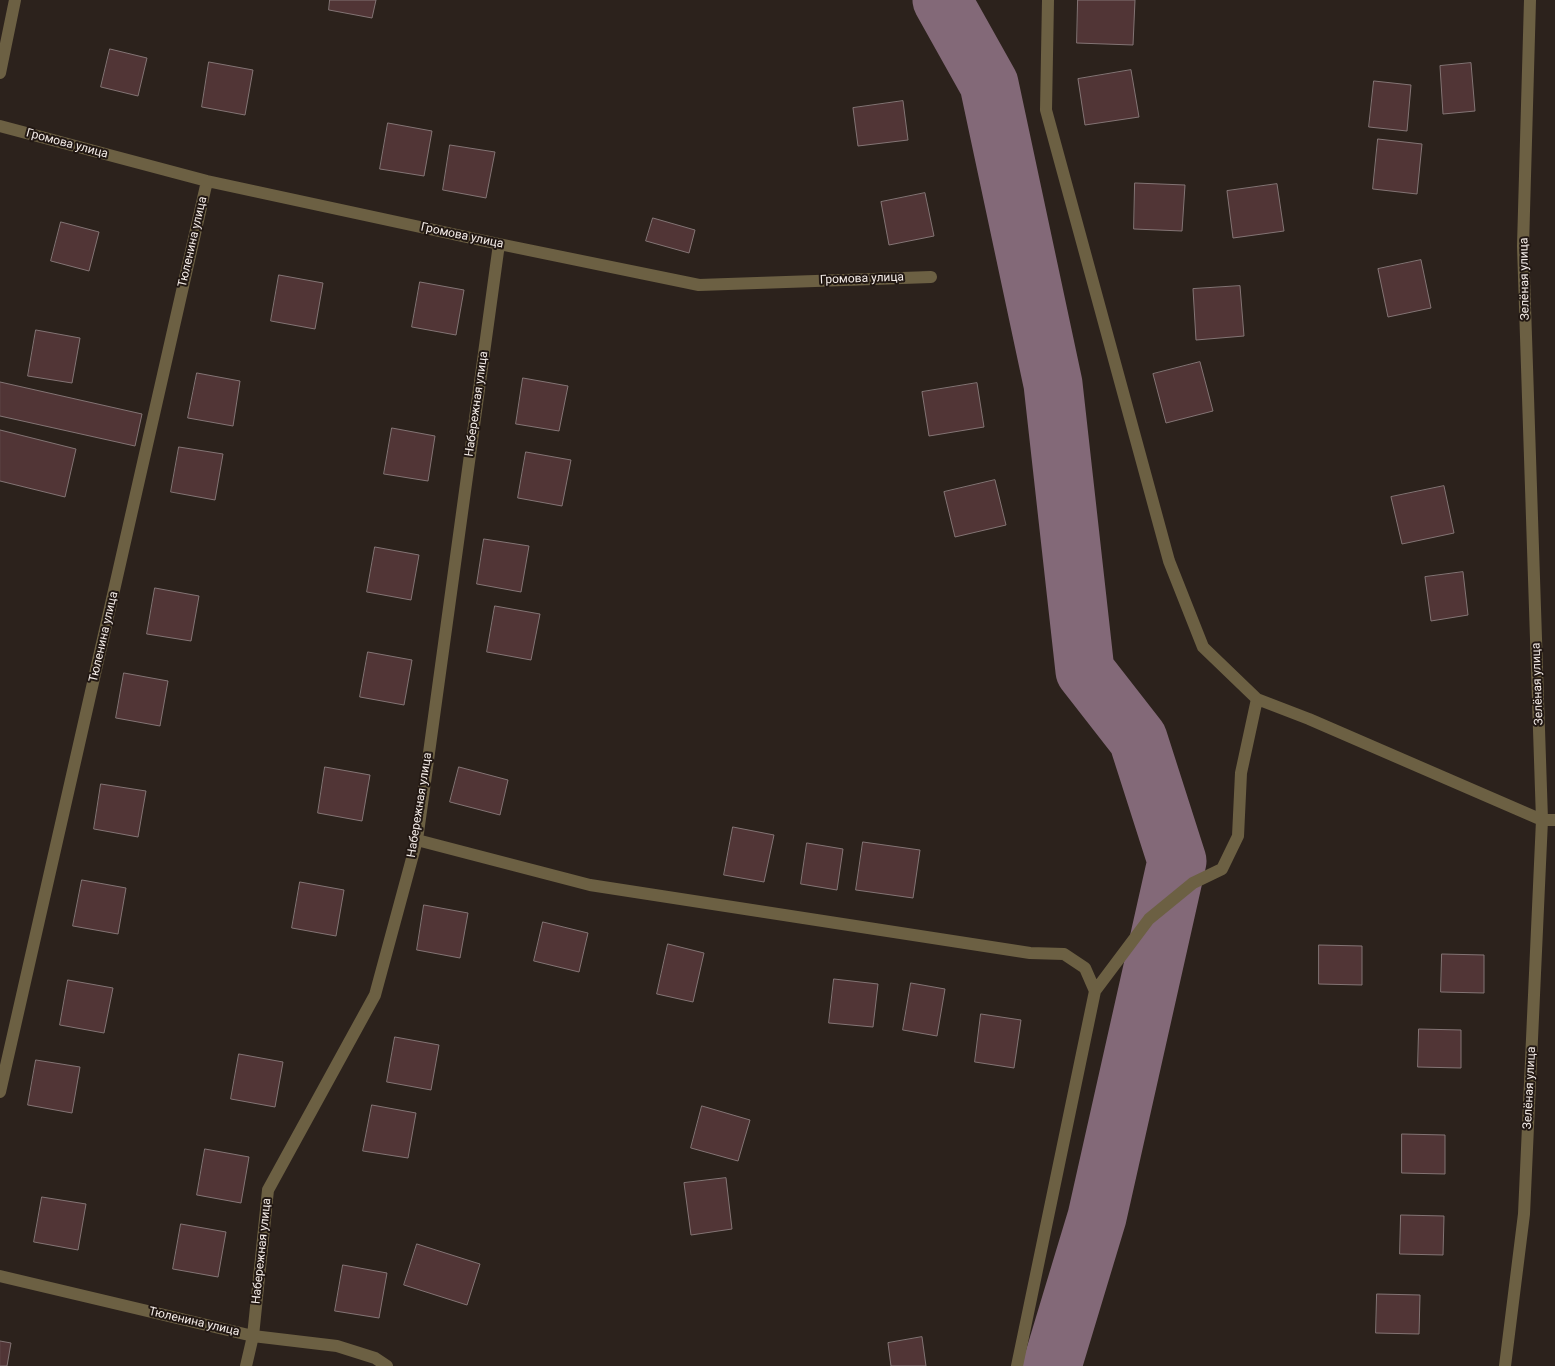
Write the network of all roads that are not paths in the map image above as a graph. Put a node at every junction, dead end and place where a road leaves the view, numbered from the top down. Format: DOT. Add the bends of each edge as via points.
graph roads {
  1 [pos="15,0"];
  2 [pos="1048,0"];
  3 [pos="1530,0"];
  4 [pos="0,73"];
  5 [pos="0,126"];
  6 [pos="207,181"];
  7 [pos="499,244"];
  8 [pos="931,277"];
  9 [pos="1257,699"];
  10 [pos="1549,820"];
  11 [pos="417,840"];
  12 [pos="1095,991"];
  13 [pos="0,1092"];
  14 [pos="0,1276"];
  15 [pos="253,1336"];
  16 [pos="246,1366"];
  17 [pos="387,1366"];
  18 [pos="1017,1366"];
  19 [pos="1505,1366"];
  1 -- 4 [label="street"];
  2 -- 9 [label="street" via="1046,110 1169,561 1203,647"];
  3 -- 10 [label="street, Зелёная улица" via="1524,246"];
  5 -- 6 [label="street, Громова улица"];
  6 -- 7 [label="street, Громова улица"];
  6 -- 13 [label="street, Тюленина улица"];
  7 -- 8 [label="street, Громова улица" via="699,285"];
  7 -- 11 [label="street, Набережная улица"];
  9 -- 10 [label="street"];
  9 -- 12 [label="street" via="1240,773 1238,836 1222,868 1193,883 1149,919"];
  10 -- 19 [label="street, Зелёная улица" via="1524,1214"];
  11 -- 12 [label="street" via="590,885 1030,953 1064,954 1085,968"];
  11 -- 15 [label="street, Набережная улица" via="375,994 268,1190"];
  12 -- 18 [label="street"];
  14 -- 15 [label="street, Тюленина улица"];
  15 -- 16 [label="street, Набережная улица"];
  15 -- 17 [label="street, Тюленина улица" via="337,1346 375,1358"];
}
